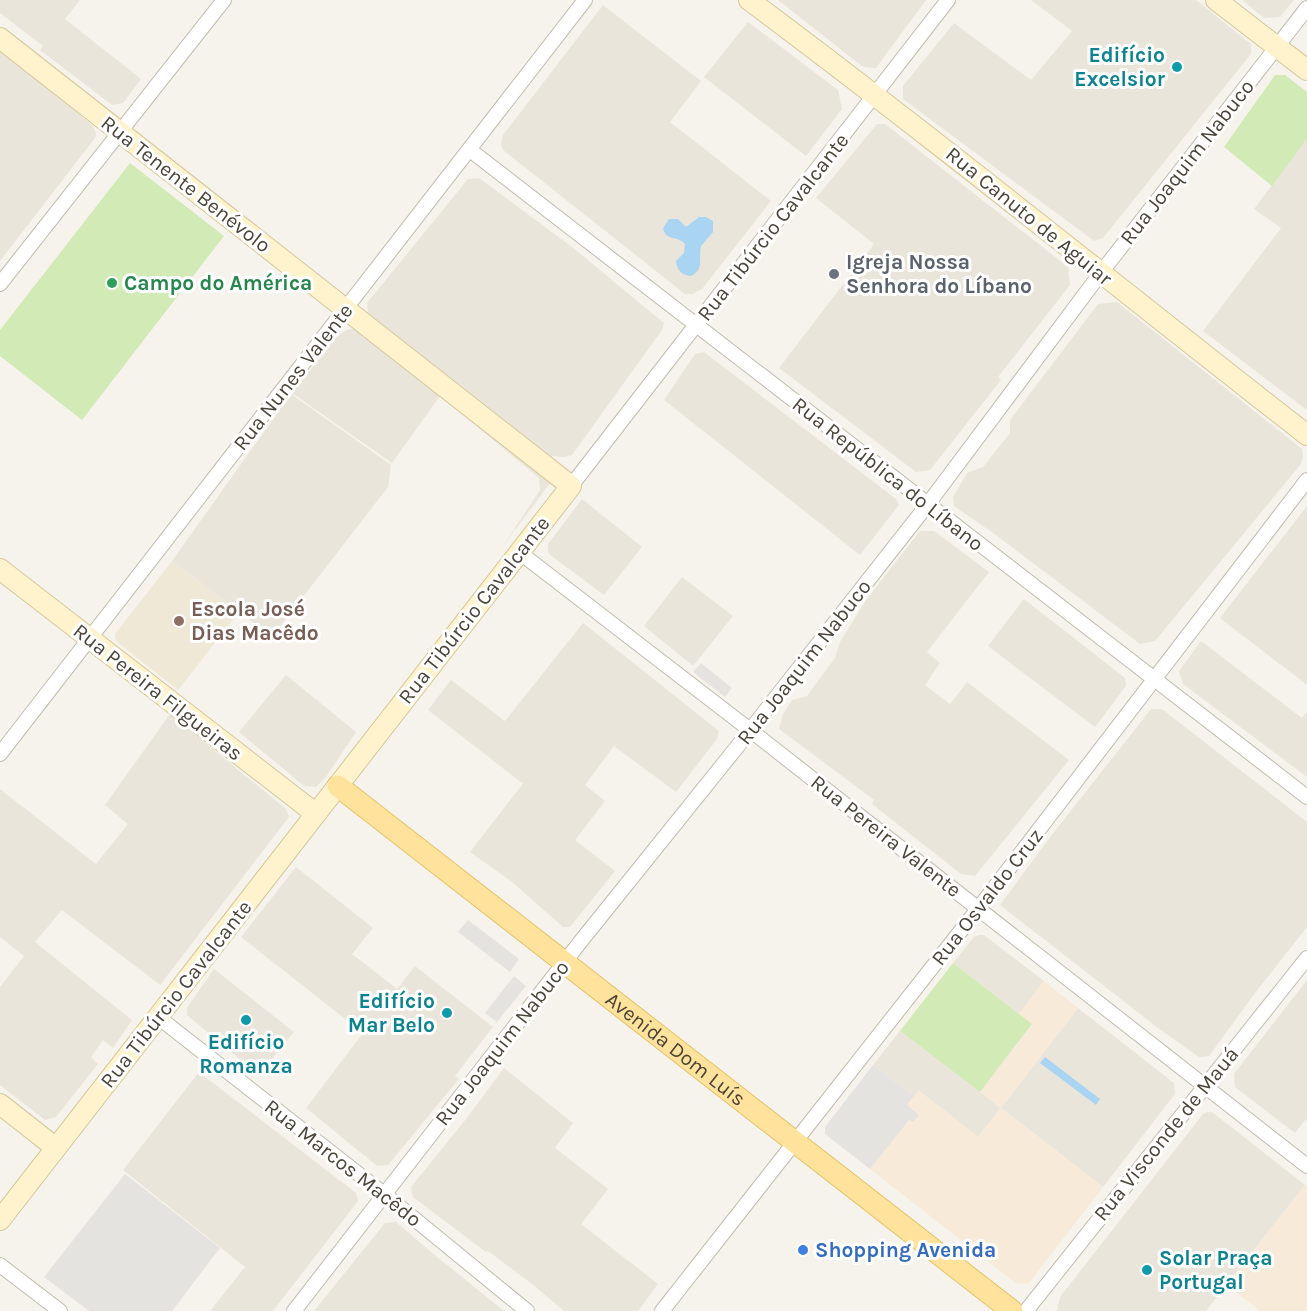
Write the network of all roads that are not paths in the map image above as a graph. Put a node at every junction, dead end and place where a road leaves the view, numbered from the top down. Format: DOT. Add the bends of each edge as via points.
graph roads {
  1 [pos="224,0"];
  2 [pos="585,0"];
  3 [pos="749,0"];
  4 [pos="948,0"];
  5 [pos="1216,0"];
  6 [pos="1307,8"];
  7 [pos="0,38"];
  8 [pos="1276,46"];
  9 [pos="1307,70"];
  10 [pos="876,94"];
  11 [pos="120,133"];
  12 [pos="470,150"];
  13 [pos="1100,274"];
  14 [pos="0,285"];
  15 [pos="346,309"];
  16 [pos="697,326"];
  17 [pos="1307,435"];
  18 [pos="1307,480"];
  19 [pos="571,486"];
  20 [pos="928,504"];
  21 [pos="519,552"];
  22 [pos="0,569"];
  23 [pos="89,639"];
  24 [pos="1154,680"];
  25 [pos="750,730"];
  26 [pos="0,754"];
  27 [pos="338,786"];
  28 [pos="1307,797"];
  29 [pos="316,814"];
  30 [pos="978,909"];
  31 [pos="1307,957"];
  32 [pos="564,963"];
  33 [pos="158,1017"];
  34 [pos="1204,1086"];
  35 [pos="0,1104"];
  36 [pos="795,1142"];
  37 [pos="56,1148"];
  38 [pos="1307,1166"];
  39 [pos="384,1194"];
  40 [pos="0,1220"];
  41 [pos="0,1265"];
  42 [pos="60,1311"];
  43 [pos="294,1311"];
  44 [pos="527,1311"];
  45 [pos="662,1311"];
  46 [pos="1012,1311"];
  47 [pos="1026,1311"];
  1 -- 11 [label="street"];
  2 -- 12 [label="street, Rua Nunes Valente"];
  3 -- 10 [label="street, Rua Canuto de Aguiar"];
  4 -- 10 [label="street, Rua Tibúrcio Cavalcante"];
  5 -- 8 [label="street"];
  6 -- 8 [label="street, Rua Joaquim Nabuco"];
  7 -- 11 [label="street, Rua Tenente Benévolo"];
  8 -- 9 [label="street"];
  8 -- 13 [label="street, Rua Joaquim Nabuco"];
  10 -- 13 [label="street, Rua Canuto de Aguiar"];
  10 -- 16 [label="street, Rua Tibúrcio Cavalcante"];
  11 -- 14 [label="street"];
  11 -- 15 [label="street, Rua Tenente Benévolo"];
  12 -- 15 [label="street, Rua Nunes Valente"];
  12 -- 16 [label="street, Rua República do Líbano"];
  13 -- 17 [label="street, Rua Canuto de Aguiar"];
  13 -- 20 [label="street, Rua Joaquim Nabuco"];
  15 -- 19 [label="street, Rua Tenente Benévolo"];
  15 -- 23 [label="street, Rua Nunes Valente"];
  16 -- 19 [label="street, Rua Tibúrcio Cavalcante"];
  16 -- 20 [label="street, Rua República do Líbano"];
  18 -- 24 [label="street, Rua Osvaldo Cruz"];
  19 -- 21 [label="street, Rua Tibúrcio Cavalcante"];
  20 -- 24 [label="street, Rua República do Líbano"];
  20 -- 25 [label="street, Rua Joaquim Nabuco"];
  21 -- 25 [label="street, Rua Pereira Valente"];
  21 -- 27 [label="street, Rua Tibúrcio Cavalcante"];
  22 -- 23 [label="street, Rua Pereira Filgueiras"];
  23 -- 26 [label="street, Rua Nunes Valente"];
  23 -- 29 [label="street, Rua Pereira Filgueiras"];
  24 -- 28 [label="street, Rua República do Líbano"];
  24 -- 30 [label="street, Rua Osvaldo Cruz"];
  25 -- 30 [label="street, Rua Pereira Valente"];
  25 -- 32 [label="street, Rua Joaquim Nabuco"];
  27 -- 29 [label="street, Rua Tibúrcio Cavalcante"];
  27 -- 32 [label="main road, Avenida Dom Luís"];
  29 -- 33 [label="street, Rua Tibúrcio Cavalcante"];
  30 -- 34 [label="street, Rua Pereira Valente"];
  30 -- 36 [label="street, Rua Osvaldo Cruz"];
  31 -- 34 [label="street, Rua Visconde de Mauá"];
  32 -- 36 [label="main road, Avenida Dom Luís"];
  32 -- 39 [label="street, Rua Joaquim Nabuco"];
  33 -- 37 [label="street, Rua Tibúrcio Cavalcante"];
  33 -- 39 [label="street, Rua Marcos Macêdo"];
  34 -- 38 [label="street, Rua Pereira Valente"];
  34 -- 47 [label="street, Rua Visconde de Mauá"];
  35 -- 37 [label="street"];
  36 -- 45 [label="street, Rua Osvaldo Cruz"];
  36 -- 46 [label="main road, Avenida Dom Luís"];
  37 -- 40 [label="street, Rua Tibúrcio Cavalcante"];
  39 -- 43 [label="street, Rua Joaquim Nabuco"];
  39 -- 44 [label="street, Rua Marcos Macêdo"];
  41 -- 42 [label="street"];
}
